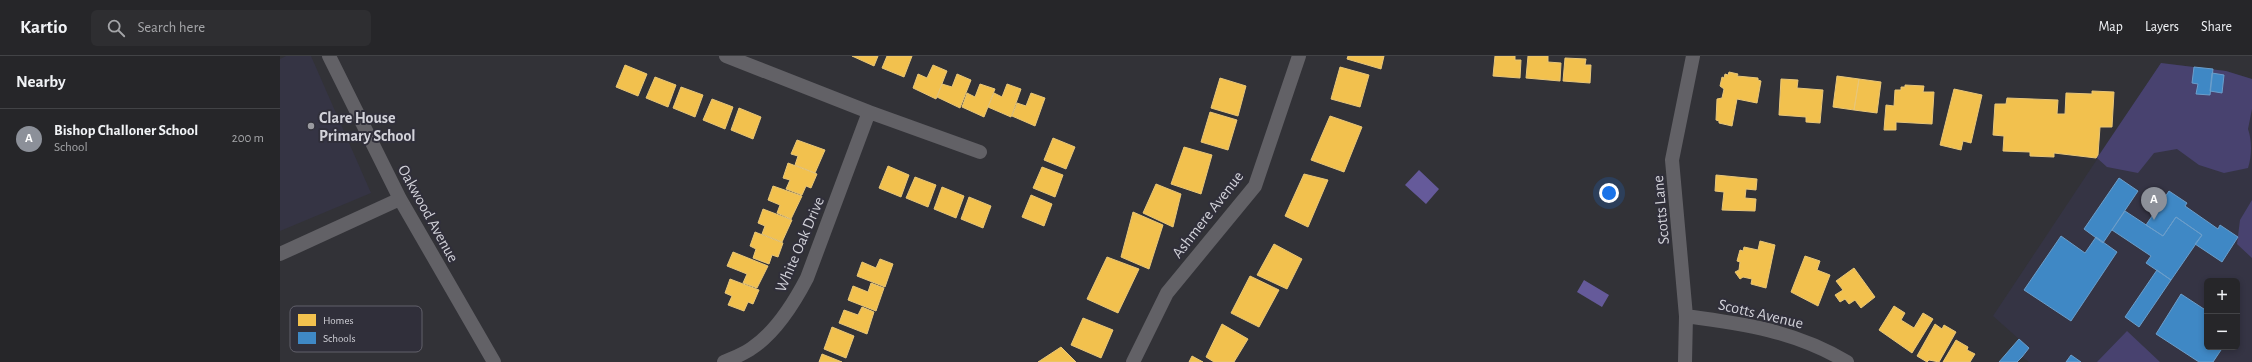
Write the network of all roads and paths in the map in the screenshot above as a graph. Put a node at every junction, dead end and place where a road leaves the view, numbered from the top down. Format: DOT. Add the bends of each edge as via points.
graph roads {
  1 [pos="329,56"];
  2 [pos="726,56"];
  3 [pos="1299,56"];
  4 [pos="1693,56"];
  5 [pos="869,112"];
  6 [pos="980,152"];
  7 [pos="400,199"];
  8 [pos="280,254"];
  9 [pos="1686,316"];
  10 [pos="494,362"];
  11 [pos="724,362"];
  12 [pos="1133,362"];
  13 [pos="1685,362"];
  14 [pos="1847,362"];
  1 -- 7 [label="street, Oakwood Avenue"];
  2 -- 5 [label="street"];
  3 -- 12 [label="street, Ashmere Avenue" via="1255,186 1167,293"];
  4 -- 9 [label="street, Scotts Lane" via="1672,160"];
  5 -- 6 [label="street"];
  5 -- 11 [label="street, White Oak Drive" via="796,301 776,326 752,348"];
  7 -- 8 [label="street"];
  7 -- 10 [label="street, Oakwood Avenue"];
  9 -- 13 [label="street, Scotts Lane"];
  9 -- 14 [label="street, Scotts Avenue" via="1748,324 1792,335 1823,347"];
}
